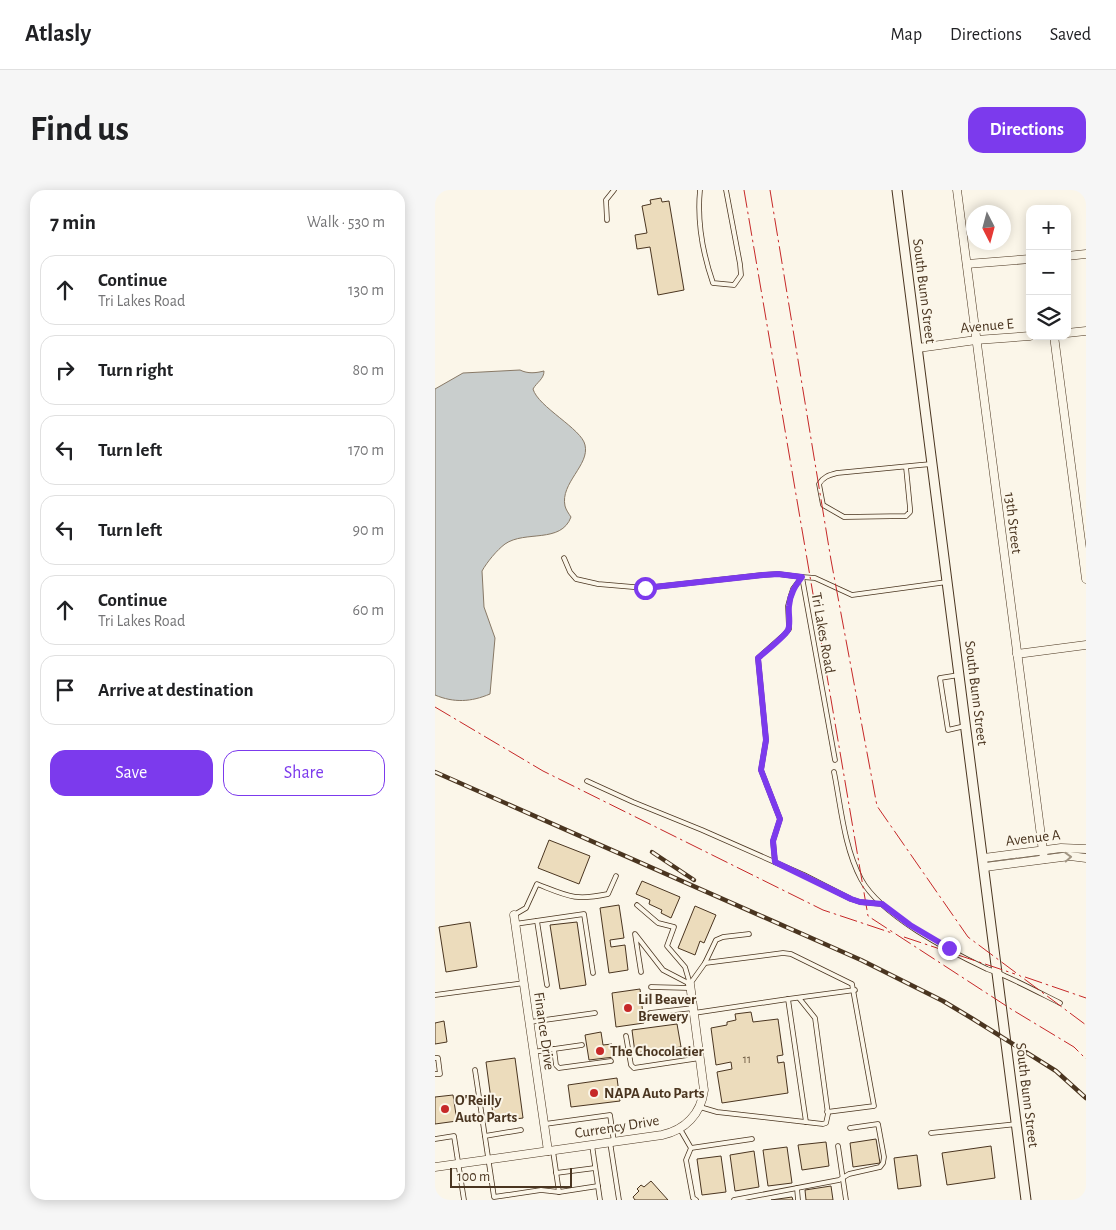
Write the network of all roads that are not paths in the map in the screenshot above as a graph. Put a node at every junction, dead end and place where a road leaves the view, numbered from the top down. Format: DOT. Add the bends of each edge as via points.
graph roads {
  1 [pos="614,190"];
  2 [pos="700,190"];
  3 [pos="726,190"];
  4 [pos="897,190"];
  5 [pos="957,190"];
  6 [pos="607,220"];
  7 [pos="1086,254"];
  8 [pos="1071,256"];
  9 [pos="1026,259"];
  10 [pos="967,264"];
  11 [pos="1086,331"];
  12 [pos="1071,333"];
  13 [pos="1026,336"];
  14 [pos="976,340"];
  15 [pos="1055,340"];
  16 [pos="918,348"];
  17 [pos="932,464"];
  18 [pos="906,467"];
  19 [pos="564,558"];
  20 [pos="802,577"];
  21 [pos="1086,579"];
  22 [pos="947,582"];
  23 [pos="1086,645"];
  24 [pos="1017,654"];
  25 [pos="959,675"];
  26 [pos="966,726"];
  27 [pos="835,760"];
  28 [pos="834,772"];
  29 [pos="587,781"];
  30 [pos="1086,849"];
  31 [pos="1044,855"];
  32 [pos="1086,858"];
  33 [pos="775,862"];
  34 [pos="984,863"];
  35 [pos="616,876"];
  36 [pos="882,904"];
  37 [pos="637,905"];
  38 [pos="514,920"];
  39 [pos="537,921"];
  40 [pos="749,934"];
  41 [pos="705,963"];
  42 [pos="641,972"];
  43 [pos="593,973"];
  44 [pos="998,973"];
  45 [pos="523,983"];
  46 [pos="547,985"];
  47 [pos="690,986"];
  48 [pos="651,987"];
  49 [pos="855,990"];
  50 [pos="435,995"];
  51 [pos="799,998"];
  52 [pos="787,999"];
  53 [pos="1060,1003"];
  54 [pos="693,1010"];
  55 [pos="595,1013"];
  56 [pos="650,1013"];
  57 [pos="529,1022"];
  58 [pos="626,1036"];
  59 [pos="582,1044"];
  60 [pos="554,1049"];
  61 [pos="533,1052"];
  62 [pos="435,1058"];
  63 [pos="700,1058"];
  64 [pos="611,1061"];
  65 [pos="475,1070"];
  66 [pos="435,1074"];
  67 [pos="700,1106"];
  68 [pos="827,1112"];
  69 [pos="806,1122"];
  70 [pos="544,1124"];
  71 [pos="1017,1124"];
  72 [pos="850,1128"];
  73 [pos="679,1129"];
  74 [pos="521,1130"];
  75 [pos="931,1132"];
  76 [pos="485,1136"];
  77 [pos="435,1139"];
  78 [pos="752,1139"];
  79 [pos="612,1142"];
  80 [pos="591,1145"];
  81 [pos="838,1146"];
  82 [pos="691,1148"];
  83 [pos="550,1151"];
  84 [pos="489,1159"];
  85 [pos="458,1163"];
  86 [pos="435,1166"];
  87 [pos="595,1168"];
  88 [pos="557,1173"];
  89 [pos="843,1178"];
  90 [pos="597,1186"];
  91 [pos="797,1188"];
  92 [pos="559,1192"];
  93 [pos="494,1199"];
  94 [pos="464,1200"];
  95 [pos="600,1200"];
  96 [pos="619,1200"];
  97 [pos="696,1200"];
  98 [pos="735,1200"];
  99 [pos="798,1200"];
  100 [pos="846,1200"];
  101 [pos="1026,1200"];
  1 -- 6 [label="lane" via="606,200"];
  2 -- 3 [label="lane" via="701,230 713,283 734,285 741,275"];
  4 -- 16 [label="street, South Bunn Street"];
  5 -- 10 [label="street, 13th Street"];
  7 -- 8 [label="street"];
  9 -- 10 [label="street"];
  10 -- 14 [label="street, 13th Street"];
  11 -- 12 [label="street"];
  13 -- 14 [label="street, Avenue E"];
  14 -- 16 [label="street, Avenue E"];
  14 -- 24 [label="street, 13th Street"];
  15 -- 21 [label="street"];
  16 -- 17 [label="street, South Bunn Street"];
  17 -- 18 [label="lane"];
  17 -- 22 [label="street, South Bunn Street"];
  18 -- 18 [label="lane" via="826,476 819,484 823,505 844,517 906,516 911,508"];
  19 -- 20 [label="lane, Tri Lakes Road" via="576,579 645,588 763,575"];
  20 -- 22 [label="lane" via="815,578 852,595"];
  20 -- 27 [label="lane, Tri Lakes Road"];
  20 -- 33 [label="lane" via="791,595 789,628 758,658 766,740 761,770 780,819 773,841"];
  22 -- 25 [label="street, South Bunn Street"];
  23 -- 24 [label="street"];
  24 -- 31 [label="street, 13th Street"];
  25 -- 26 [label="street, South Bunn Street"];
  25 -- 26 [label="lane" via="940,678 948,730"];
  26 -- 34 [label="street, South Bunn Street"];
  28 -- 36 [label="lane" via="854,863 863,881"];
  29 -- 33 [label="lane"];
  30 -- 31 [label="street, Avenue A" via="1061,848"];
  31 -- 32 [label="street, Avenue A, one-way"];
  31 -- 34 [label="street, Avenue A"];
  33 -- 36 [label="lane" via="851,899"];
  34 -- 44 [label="street, South Bunn Street"];
  35 -- 38 [label="lane" via="608,894 589,898 573,898 537,884 526,908"];
  36 -- 44 [label="lane" via="933,939"];
  37 -- 47 [label="lane" via="658,923 673,928 667,946 685,967"];
  38 -- 39 [label="lane"];
  38 -- 45 [label="street, Finance Drive"];
  39 -- 43 [label="lane" via="584,914"];
  39 -- 46 [label="lane"];
  40 -- 41 [label="lane" via="716,940"];
  41 -- 47 [label="lane"];
  41 -- 49 [label="lane" via="791,954 853,984"];
  42 -- 47 [label="lane" via="635,934 663,970"];
  44 -- 53 [label="lane"];
  44 -- 71 [label="street, South Bunn Street"];
  45 -- 50 [label="lane"];
  45 -- 57 [label="street, Finance Drive"];
  47 -- 48 [label="lane"];
  47 -- 54 [label="street"];
  49 -- 51 [label="lane"];
  49 -- 68 [label="lane" via="874,1106"];
  51 -- 52 [label="lane"];
  51 -- 68 [label="lane" via="815,1018"];
  52 -- 54 [label="lane"];
  52 -- 69 [label="lane"];
  54 -- 56 [label="lane"];
  54 -- 63 [label="street"];
  55 -- 57 [label="lane"];
  57 -- 61 [label="street, Finance Drive"];
  58 -- 63 [label="lane" via="634,1068"];
  59 -- 60 [label="lane"];
  60 -- 61 [label="lane"];
  60 -- 64 [label="lane" via="559,1068"];
  61 -- 70 [label="street, Finance Drive"];
  62 -- 66 [label="lane" via="438,1058 440,1074"];
  63 -- 67 [label="street" via="704,1090"];
  65 -- 76 [label="lane"];
  67 -- 69 [label="lane" via="717,1112"];
  67 -- 73 [label="street, Currency Drive" via="689,1122"];
  68 -- 69 [label="lane" via="826,1123"];
  70 -- 79 [label="lane" via="610,1115"];
  70 -- 83 [label="street, Finance Drive"];
  71 -- 75 [label="lane"];
  71 -- 101 [label="street, South Bunn Street"];
  72 -- 89 [label="lane" via="878,1124 884,1156 879,1167"];
  73 -- 79 [label="street, Currency Drive" via="662,1135"];
  73 -- 82 [label="lane"];
  74 -- 76 [label="lane"];
  76 -- 84 [label="lane"];
  77 -- 85 [label="lane" via="454,1136"];
  78 -- 82 [label="lane"];
  79 -- 80 [label="street, Currency Drive"];
  79 -- 96 [label="lane"];
  80 -- 83 [label="street, Currency Drive"];
  80 -- 87 [label="lane"];
  81 -- 89 [label="lane"];
  82 -- 97 [label="lane" via="687,1160"];
  83 -- 84 [label="street, Currency Drive"];
  83 -- 88 [label="lane"];
  84 -- 85 [label="street, Currency Drive"];
  84 -- 93 [label="lane"];
  85 -- 86 [label="street, Currency Drive"];
  85 -- 94 [label="lane"];
  87 -- 88 [label="lane"];
  87 -- 90 [label="lane"];
  88 -- 92 [label="lane"];
  89 -- 91 [label="lane"];
  89 -- 100 [label="lane"];
  90 -- 92 [label="lane"];
  90 -- 95 [label="lane"];
  91 -- 98 [label="lane"];
  91 -- 99 [label="lane"];
  92 -- 93 [label="lane" via="541,1190"];
}
